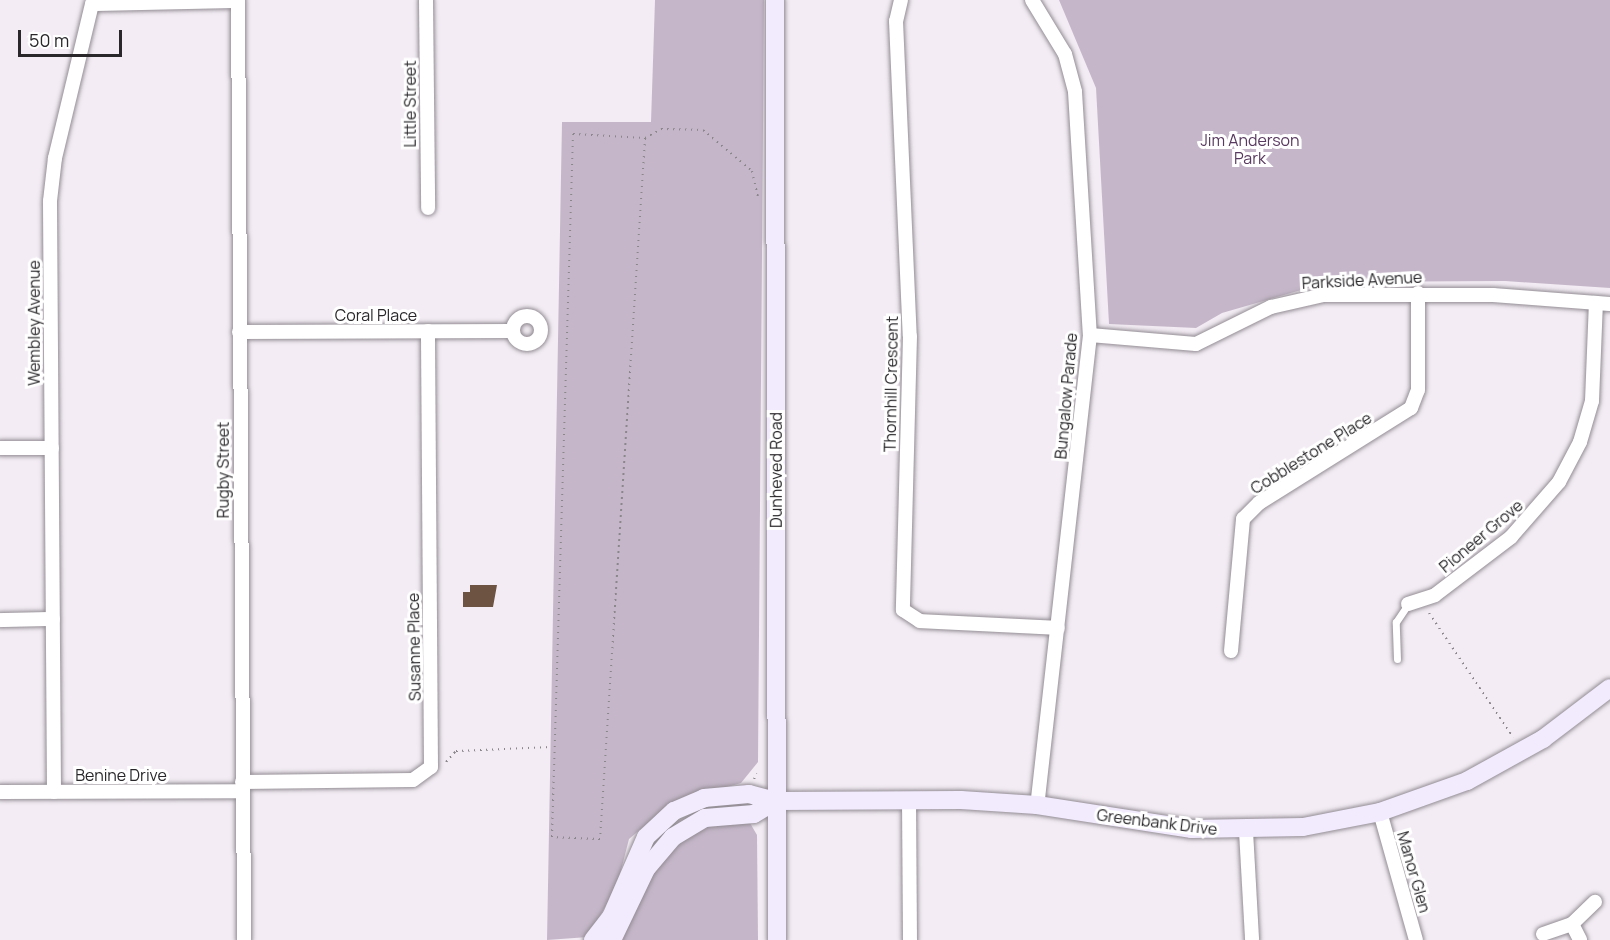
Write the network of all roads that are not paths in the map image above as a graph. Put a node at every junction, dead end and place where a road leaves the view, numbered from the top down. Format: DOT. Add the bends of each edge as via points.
graph roads {
  1 [pos="238,0"];
  2 [pos="426,0"];
  3 [pos="776,0"];
  4 [pos="901,0"];
  5 [pos="1032,0"];
  6 [pos="428,208"];
  7 [pos="1418,293"];
  8 [pos="1603,303"];
  9 [pos="428,331"];
  10 [pos="513,331"];
  11 [pos="239,332"];
  12 [pos="1090,334"];
  13 [pos="0,448"];
  14 [pos="52,448"];
  15 [pos="1408,604"];
  16 [pos="53,619"];
  17 [pos="0,620"];
  18 [pos="1058,628"];
  19 [pos="1231,651"];
  20 [pos="1396,659"];
  21 [pos="1610,688"];
  22 [pos="242,787"];
  23 [pos="0,792"];
  24 [pos="54,792"];
  25 [pos="909,799"];
  26 [pos="776,801"];
  27 [pos="1037,805"];
  28 [pos="1380,812"];
  29 [pos="1246,831"];
  30 [pos="1595,902"];
  31 [pos="1572,924"];
  32 [pos="1543,934"];
  33 [pos="244,940"];
  34 [pos="593,940"];
  35 [pos="612,940"];
  36 [pos="777,940"];
  37 [pos="910,940"];
  38 [pos="1252,940"];
  39 [pos="1416,940"];
  40 [pos="1580,940"];
  1 -- 11 [label="street, Rugby Street"];
  1 -- 14 [label="street, Wembley Avenue" via="92,4 51,187"];
  2 -- 6 [label="street, Little Street"];
  3 -- 26 [label="street, Dunheved Road"];
  4 -- 18 [label="street, Thornhill Crescent" via="896,21 910,336 901,603 909,618 920,621"];
  5 -- 12 [label="street, Bungalow Parade" via="1065,54 1075,92"];
  7 -- 8 [label="street, Parkside Avenue"];
  7 -- 12 [label="street, Parkside Avenue" via="1294,300 1189,345"];
  7 -- 19 [label="street, Cobblestone Place" via="1418,390 1411,408 1259,503 1243,519"];
  8 -- 15 [label="street, Pioneer Grove" via="1592,401 1566,471 1522,528 1423,601"];
  9 -- 10 [label="street, Coral Place"];
  9 -- 11 [label="street, Coral Place"];
  9 -- 22 [label="street, Susanne Place" via="434,769 413,780"];
  11 -- 22 [label="street, Rugby Street"];
  12 -- 18 [label="street, Bungalow Parade"];
  13 -- 14 [label="street"];
  14 -- 16 [label="street, Wembley Avenue"];
  15 -- 20 [label="lane" via="1396,622"];
  16 -- 17 [label="street"];
  16 -- 24 [label="street, Wembley Avenue"];
  18 -- 27 [label="street, Bungalow Parade"];
  21 -- 28 [label="street, Greenbank Drive" via="1500,765"];
  22 -- 24 [label="street, Benine Drive"];
  22 -- 33 [label="street, Rugby Street"];
  23 -- 24 [label="street, Benine Drive"];
  25 -- 26 [label="street, Greenbank Drive"];
  25 -- 27 [label="street, Greenbank Drive"];
  25 -- 37 [label="street"];
  26 -- 34 [label="street" via="749,794 704,798 666,817 639,848 611,917"];
  26 -- 35 [label="street" via="754,814 705,818 673,837 646,869"];
  26 -- 36 [label="street, Dunheved Road"];
  27 -- 29 [label="street, Greenbank Drive" via="1158,825"];
  28 -- 29 [label="street, Greenbank Drive"];
  28 -- 39 [label="street, Manor Glen"];
  29 -- 38 [label="street"];
  30 -- 31 [label="street"];
  31 -- 32 [label="street"];
  31 -- 40 [label="street"];
}
